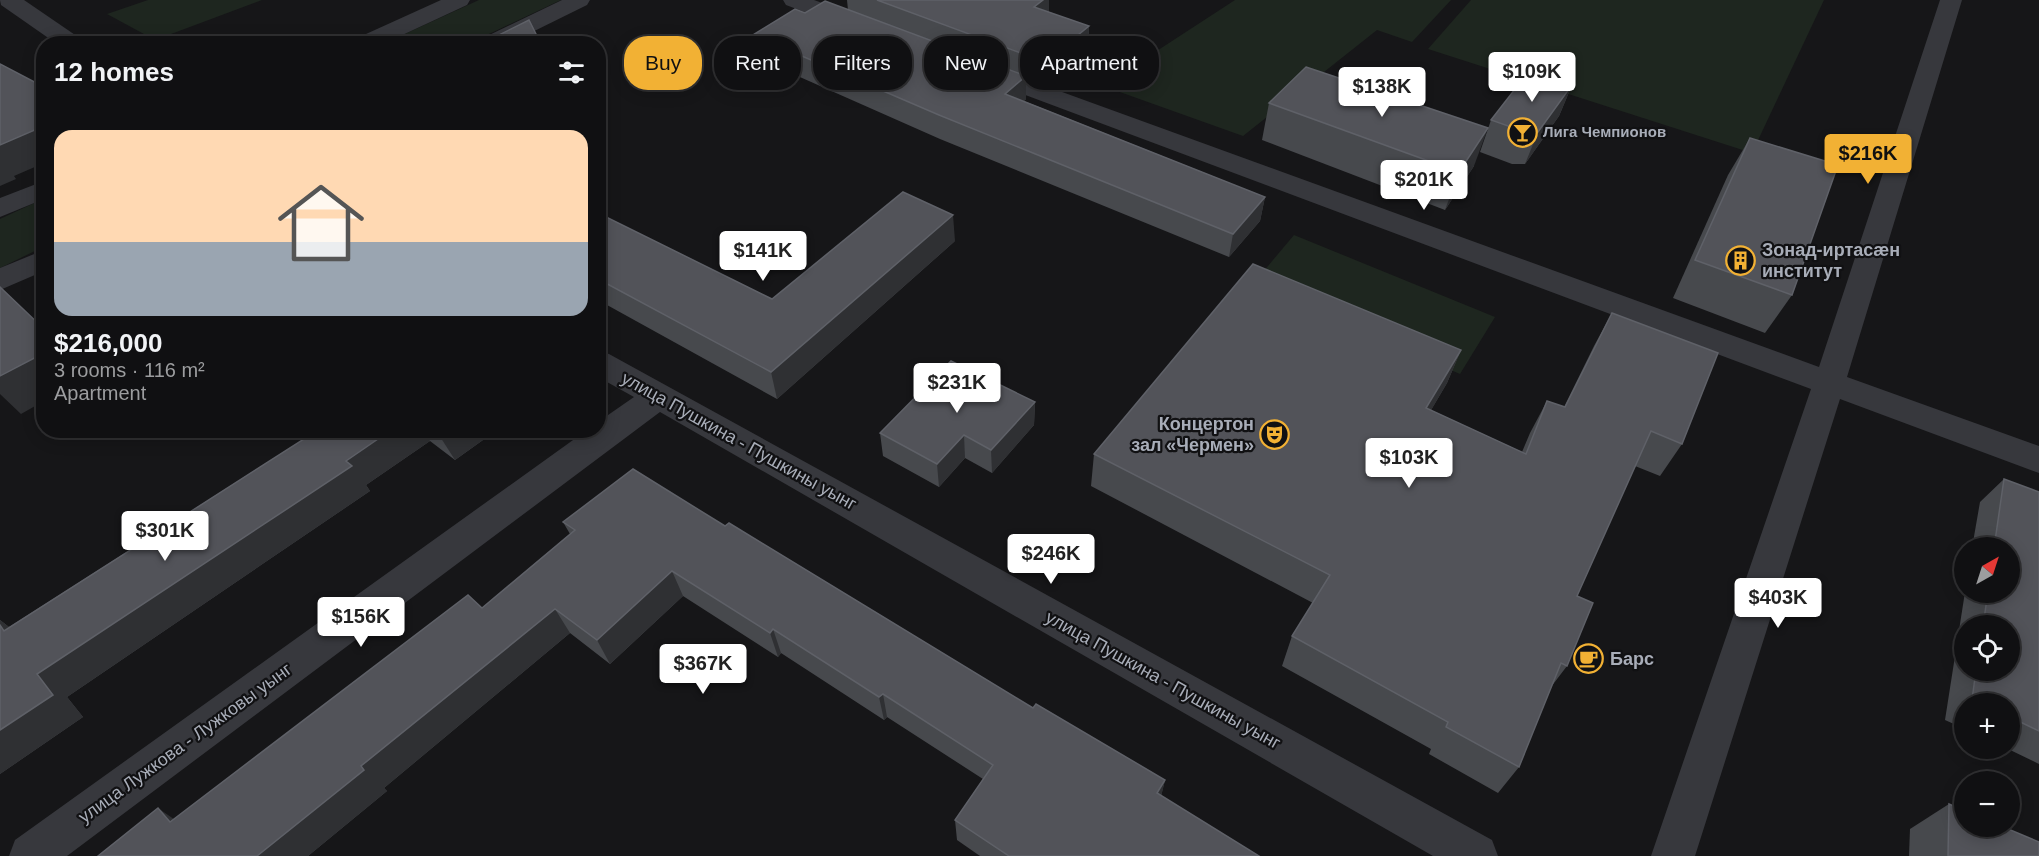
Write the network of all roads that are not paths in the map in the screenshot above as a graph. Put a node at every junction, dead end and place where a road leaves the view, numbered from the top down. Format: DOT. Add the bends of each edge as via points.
graph roads {
  1 [pos="9,0"];
  2 [pos="459,0"];
  3 [pos="579,0"];
  4 [pos="794,0"];
  5 [pos="1951,0"];
  6 [pos="882,34"];
  7 [pos="61,36"];
  8 [pos="380,36"];
  9 [pos="505,36"];
  10 [pos="1008,81"];
  11 [pos="36,192"];
  12 [pos="0,208"];
  13 [pos="36,263"];
  14 [pos="0,280"];
  15 [pos="606,367"];
  16 [pos="1829,384"];
  17 [pos="658,396"];
  18 [pos="606,434"];
  19 [pos="601,438"];
  20 [pos="2039,460"];
  21 [pos="31,856"];
  22 [pos="1476,856"];
  23 [pos="1673,856"];
  1 -- 7 [label="street"];
  2 -- 8 [label="street"];
  3 -- 9 [label="street"];
  4 -- 6 [label="street"];
  5 -- 16 [label="street"];
  10 -- 16 [label="street"];
  11 -- 12 [label="street"];
  13 -- 14 [label="street"];
  15 -- 17 [label="street, улица Пушкина - Пушкины уынг"];
  16 -- 20 [label="street"];
  16 -- 23 [label="street"];
  17 -- 18 [label="street, улица Лужкова - Лужковы уынг"];
  17 -- 22 [label="street, улица Пушкина - Пушкины уынг"];
  19 -- 21 [label="street, улица Лужкова - Лужковы уынг"];
}
